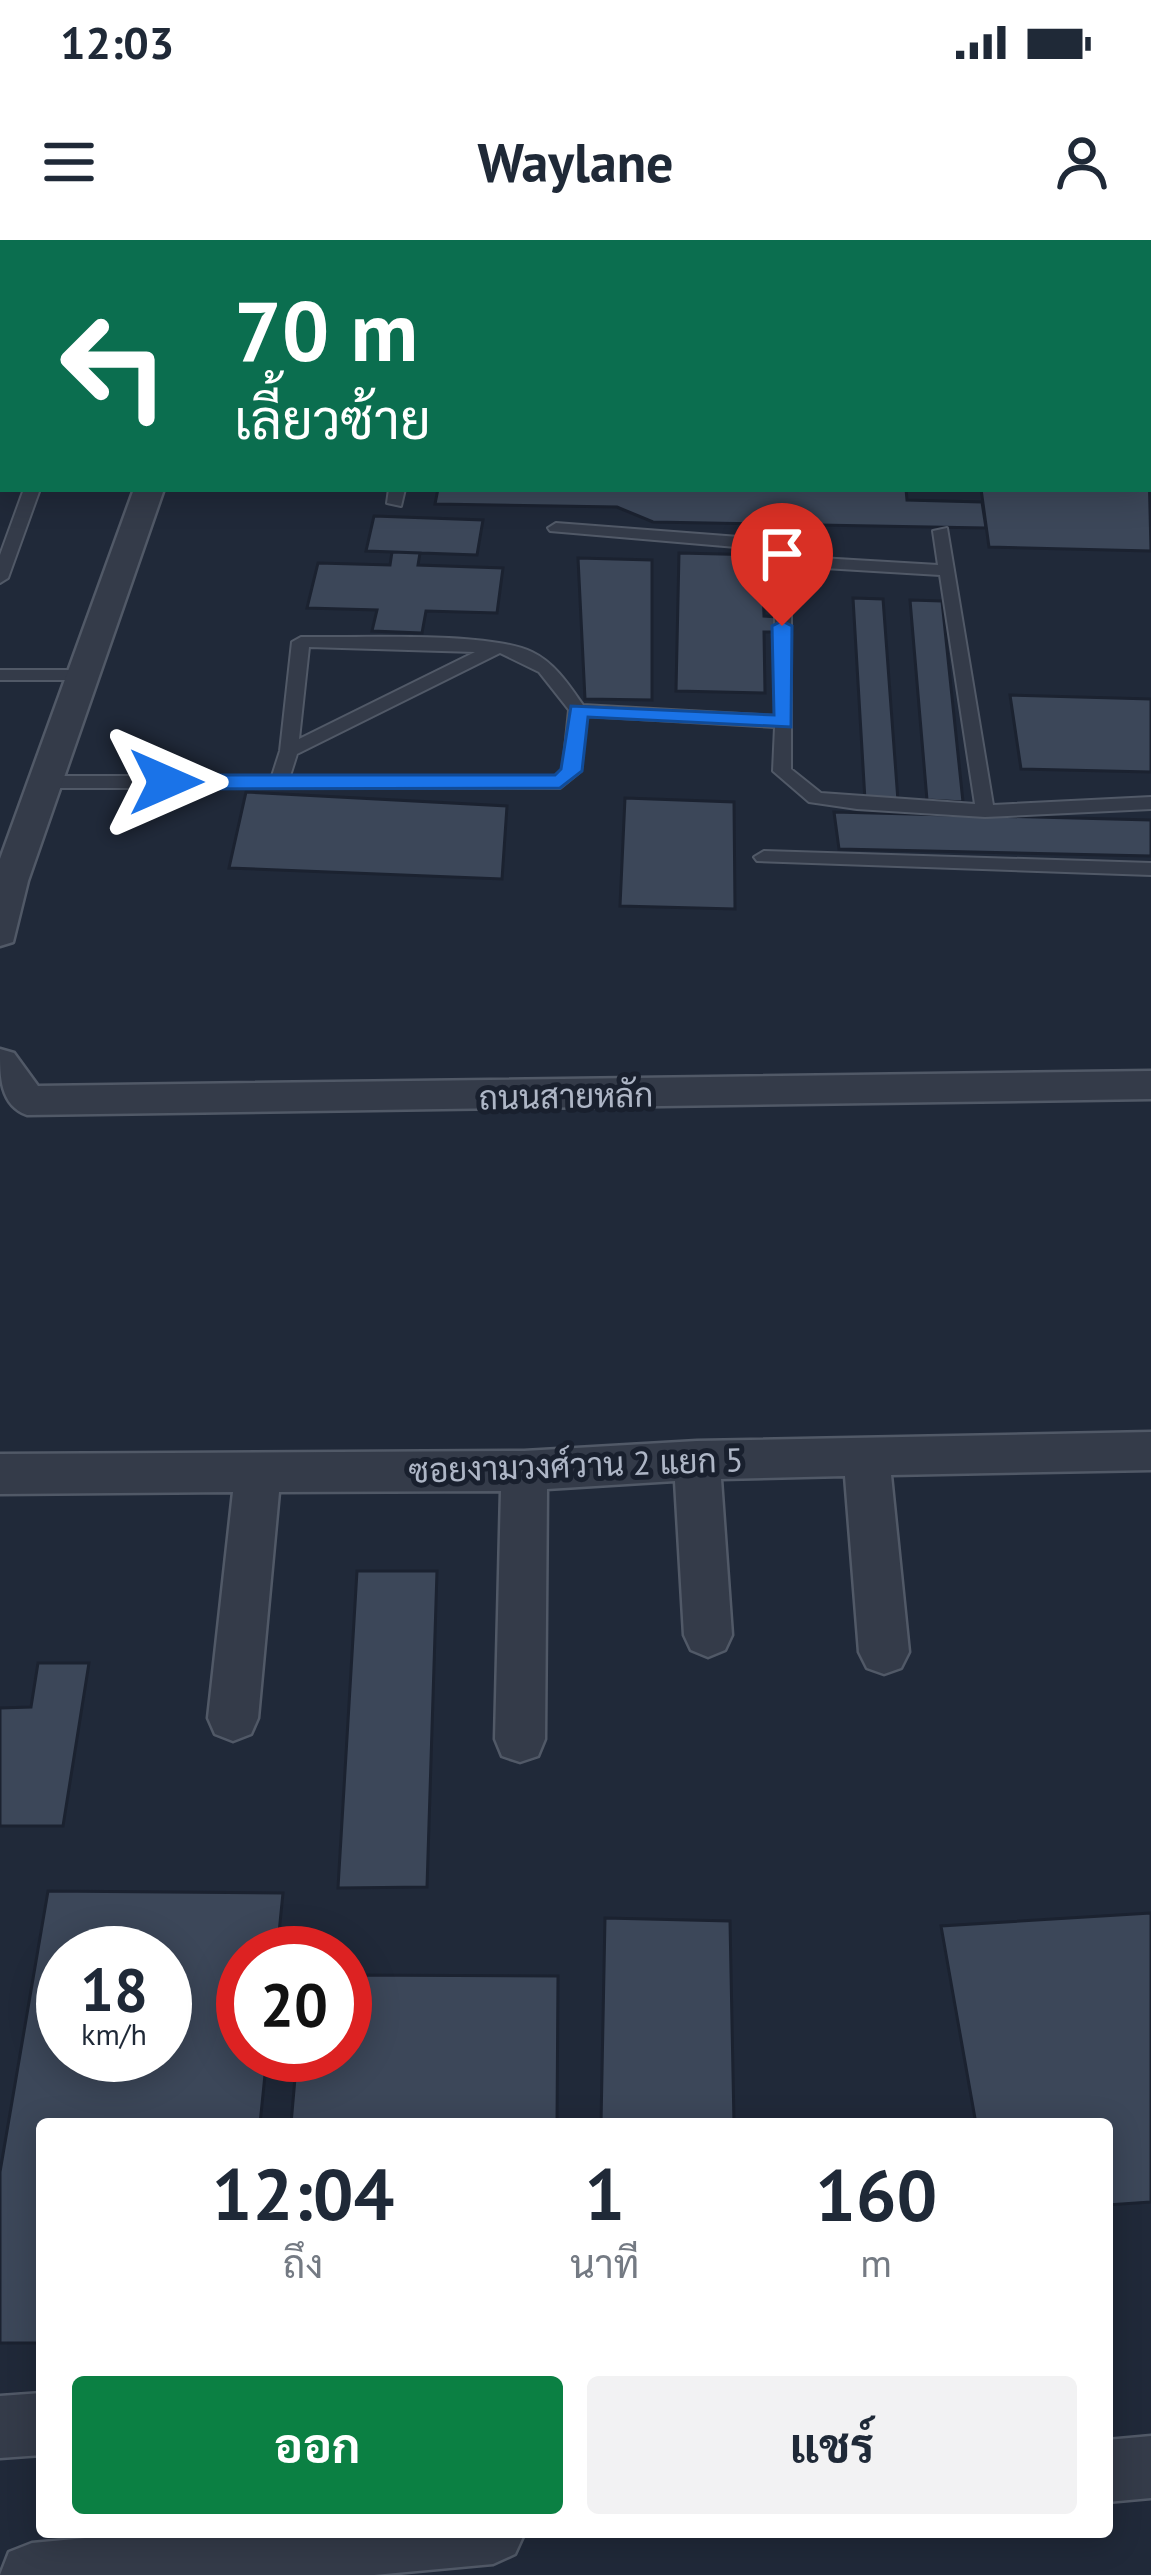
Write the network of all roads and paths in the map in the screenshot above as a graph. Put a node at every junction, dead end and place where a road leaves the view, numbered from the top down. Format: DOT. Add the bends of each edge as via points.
graph roads {
  1 [pos="31,492"];
  2 [pos="148,492"];
  3 [pos="556,528"];
  4 [pos="941,531"];
  5 [pos="783,561"];
  6 [pos="948,571"];
  7 [pos="0,578"];
  8 [pos="498,647"];
  9 [pos="0,675"];
  10 [pos="80,676"];
  11 [pos="578,710"];
  12 [pos="784,722"];
  13 [pos="289,751"];
  14 [pos="47,782"];
  15 [pos="279,782"];
  16 [pos="1151,802"];
  17 [pos="985,811"];
  18 [pos="764,857"];
  19 [pos="1151,869"];
  20 [pos="5,881"];
  21 [pos="0,933"];
  22 [pos="0,1063"];
  23 [pos="1151,1085"];
  24 [pos="1151,1451"];
  25 [pos="866,1457"];
  26 [pos="697,1460"];
  27 [pos="524,1471"];
  28 [pos="258,1473"];
  29 [pos="0,1474"];
  30 [pos="708,1635"];
  31 [pos="884,1652"];
  32 [pos="233,1718"];
  33 [pos="520,1739"];
  34 [pos="36,2424"];
  35 [pos="0,2427"];
  36 [pos="1151,2467"];
  37 [pos="1113,2470"];
  38 [pos="429,2538"];
  39 [pos="32,2575"];
  1 -- 7 [label="lane"];
  2 -- 10 [label="street"];
  3 -- 5 [label="lane" via="739,542"];
  4 -- 6 [label="lane"];
  5 -- 6 [label="lane"];
  5 -- 12 [label="lane"];
  6 -- 17 [label="lane"];
  8 -- 11 [label="lane" via="549,668"];
  8 -- 13 [label="lane"];
  8 -- 13 [label="lane" via="301,641"];
  9 -- 10 [label="lane"];
  10 -- 14 [label="street"];
  11 -- 12 [label="lane"];
  11 -- 15 [label="lane" via="572,771 560,782"];
  12 -- 17 [label="lane" via="782,771 816,798"];
  13 -- 15 [label="lane"];
  14 -- 15 [label="lane"];
  14 -- 20 [label="street"];
  16 -- 17 [label="lane"];
  18 -- 19 [label="lane"];
  20 -- 21 [label="street"];
  22 -- 23 [label="street, ถนนสายหลัก" via="27,1100 67,1101"];
  24 -- 25 [label="street, ซอยงามวงศ์วาน 2 แยก 5"];
  25 -- 26 [label="street, ซอยงามวงศ์วาน 2 แยก 5"];
  25 -- 31 [label="street"];
  26 -- 27 [label="street, ซอยงามวงศ์วาน 2 แยก 5"];
  26 -- 30 [label="street"];
  27 -- 28 [label="street, ซอยงามวงศ์วาน 2 แยก 5"];
  27 -- 33 [label="street"];
  28 -- 29 [label="street, ซอยงามวงศ์วาน 2 แยก 5"];
  28 -- 32 [label="street"];
  34 -- 35 [label="street"];
  36 -- 37 [label="street"];
  38 -- 39 [label="street"];
}
